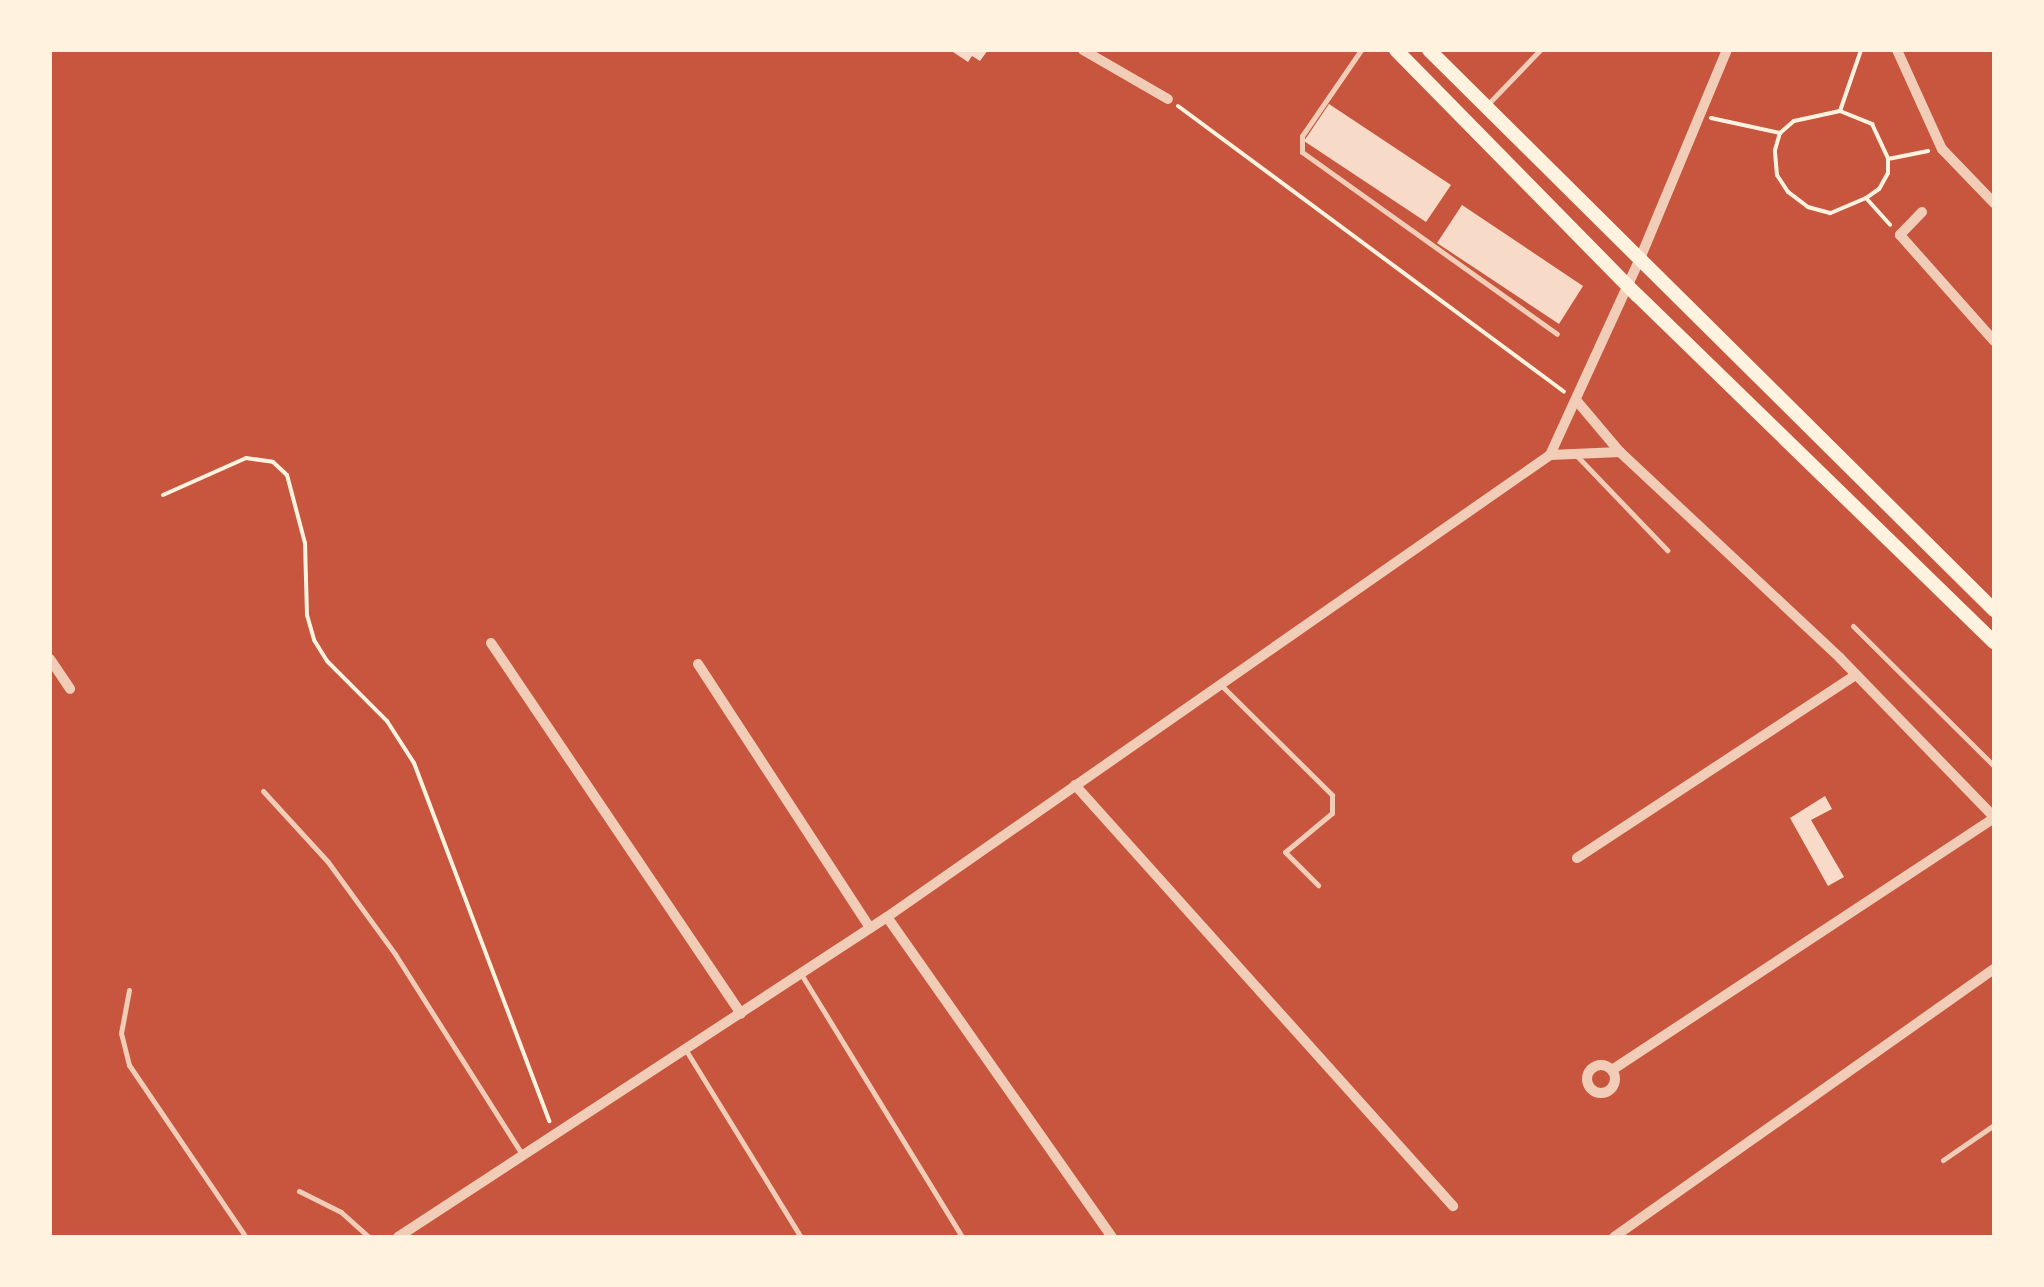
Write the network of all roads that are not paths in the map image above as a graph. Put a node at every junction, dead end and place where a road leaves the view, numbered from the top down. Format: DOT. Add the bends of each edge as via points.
graph roads {
  1 [pos="1083,50"];
  2 [pos="1361,50"];
  3 [pos="1396,50"];
  4 [pos="1429,50"];
  5 [pos="1540,50"];
  6 [pos="1727,50"];
  7 [pos="1897,50"];
  8 [pos="1168,99"];
  9 [pos="1486,107"];
  10 [pos="1994,203"];
  11 [pos="1922,212"];
  12 [pos="1639,261"];
  13 [pos="1628,285"];
  14 [pos="1557,334"];
  15 [pos="1994,342"];
  16 [pos="1576,400"];
  17 [pos="1620,452"];
  18 [pos="1574,454"];
  19 [pos="1550,455"];
  20 [pos="1667,550"];
  21 [pos="1994,610"];
  22 [pos="1853,626"];
  23 [pos="1994,642"];
  24 [pos="491,643"];
  25 [pos="50,659"];
  26 [pos="698,664"];
  27 [pos="1856,675"];
  28 [pos="1220,684"];
  29 [pos="70,688"];
  30 [pos="1994,766"];
  31 [pos="1075,785"];
  32 [pos="263,791"];
  33 [pos="1994,817"];
  34 [pos="1577,858"];
  35 [pos="1318,885"];
  36 [pos="886,917"];
  37 [pos="870,928"];
  38 [pos="1994,969"];
  39 [pos="801,974"];
  40 [pos="129,990"];
  41 [pos="740,1013"];
  42 [pos="685,1049"];
  43 [pos="1612,1070"];
  44 [pos="1994,1125"];
  45 [pos="523,1155"];
  46 [pos="1943,1160"];
  47 [pos="299,1191"];
  48 [pos="1453,1206"];
  49 [pos="246,1237"];
  50 [pos="369,1237"];
  51 [pos="398,1237"];
  52 [pos="801,1237"];
  53 [pos="962,1237"];
  54 [pos="1112,1237"];
  55 [pos="1614,1237"];
  1 -- 8 [label="street"];
  2 -- 14 [label="lane" via="1302,136 1302,152"];
  3 -- 13 [label="main road"];
  4 -- 9 [label="main road"];
  5 -- 9 [label="lane"];
  6 -- 12 [label="street"];
  7 -- 10 [label="street" via="1942,148"];
  9 -- 12 [label="main road"];
  11 -- 15 [label="street" via="1900,235"];
  12 -- 13 [label="street"];
  12 -- 21 [label="main road"];
  13 -- 16 [label="street"];
  13 -- 23 [label="main road"];
  16 -- 17 [label="street"];
  16 -- 19 [label="street"];
  17 -- 18 [label="street"];
  17 -- 27 [label="street"];
  18 -- 19 [label="street"];
  18 -- 20 [label="lane"];
  19 -- 28 [label="street"];
  22 -- 30 [label="lane"];
  24 -- 41 [label="street"];
  25 -- 29 [label="street"];
  26 -- 37 [label="street"];
  27 -- 33 [label="street"];
  27 -- 34 [label="street"];
  28 -- 31 [label="street"];
  28 -- 35 [label="lane" via="1334,799 1328,817 1285,852"];
  31 -- 36 [label="street"];
  31 -- 48 [label="street"];
  32 -- 45 [label="lane" via="328,862 395,954"];
  33 -- 43 [label="street"];
  36 -- 37 [label="street"];
  36 -- 54 [label="street"];
  37 -- 39 [label="street"];
  38 -- 55 [label="street"];
  39 -- 41 [label="street"];
  39 -- 53 [label="lane"];
  40 -- 49 [label="lane" via="120,1033 129,1065"];
  41 -- 42 [label="street"];
  42 -- 45 [label="street"];
  42 -- 52 [label="lane"];
  44 -- 46 [label="lane"];
  45 -- 51 [label="street"];
  47 -- 50 [label="lane" via="341,1212"];
}
